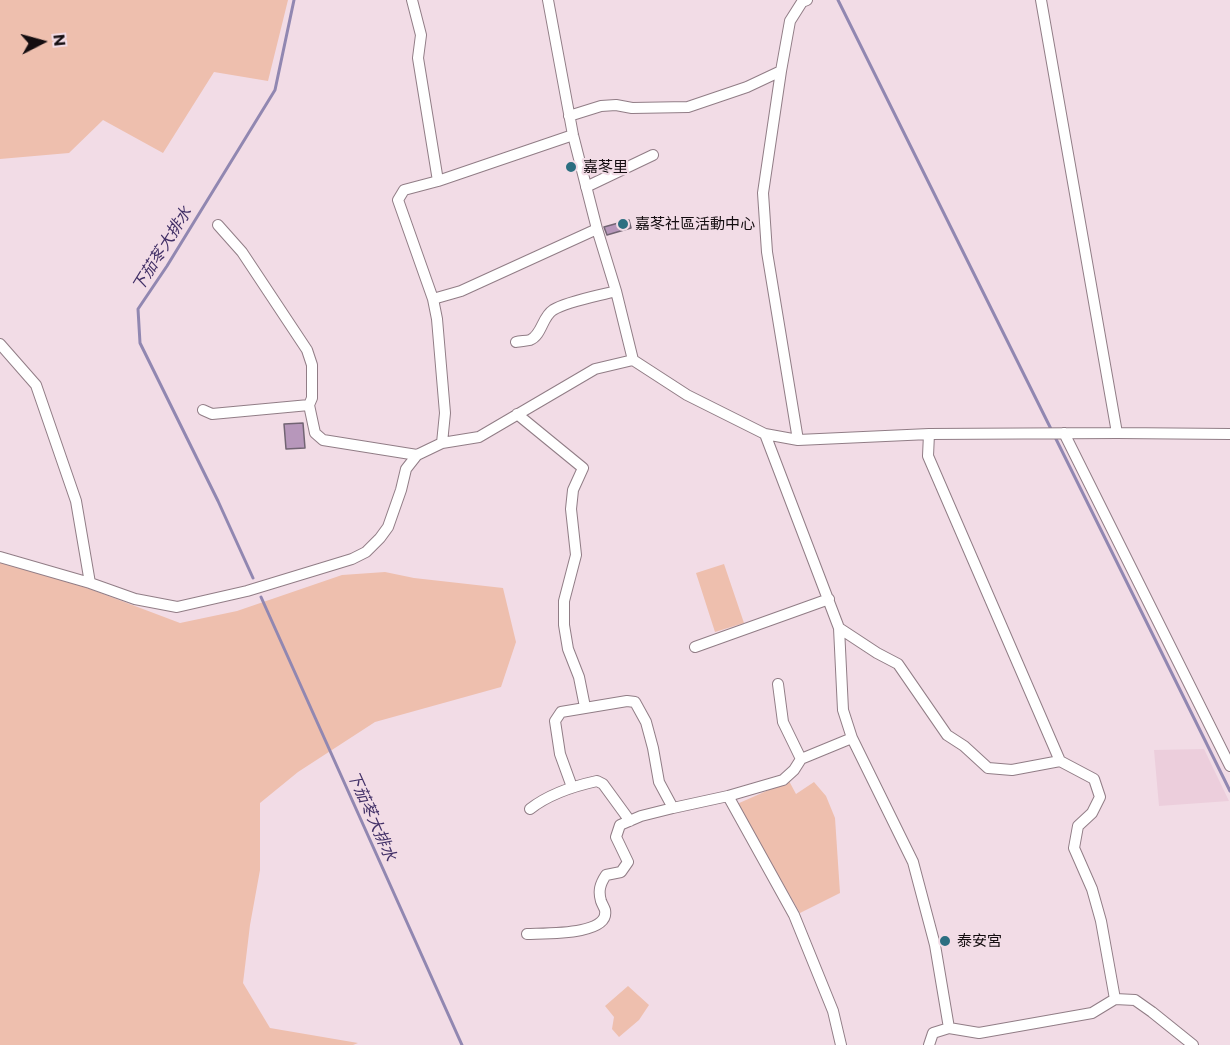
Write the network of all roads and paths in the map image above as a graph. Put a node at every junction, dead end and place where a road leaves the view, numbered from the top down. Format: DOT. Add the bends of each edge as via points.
graph roads {
  1 [pos="412,0"];
  2 [pos="548,0"];
  3 [pos="807,0"];
  4 [pos="1041,0"];
  5 [pos="781,71"];
  6 [pos="569,116"];
  7 [pos="573,135"];
  8 [pos="653,155"];
  9 [pos="438,181"];
  10 [pos="586,187"];
  11 [pos="218,225"];
  12 [pos="597,229"];
  13 [pos="616,291"];
  14 [pos="433,299"];
  15 [pos="516,342"];
  16 [pos="0,344"];
  17 [pos="633,360"];
  18 [pos="309,405"];
  19 [pos="203,410"];
  20 [pos="517,414"];
  21 [pos="1117,433"];
  22 [pos="765,434"];
  23 [pos="928,434"];
  24 [pos="1064,434"];
  25 [pos="1230,434"];
  26 [pos="798,440"];
  27 [pos="442,443"];
  28 [pos="417,455"];
  29 [pos="0,557"];
  30 [pos="90,584"];
  31 [pos="829,599"];
  32 [pos="839,628"];
  33 [pos="695,647"];
  34 [pos="778,684"];
  35 [pos="585,707"];
  36 [pos="852,738"];
  37 [pos="801,759"];
  38 [pos="1060,761"];
  39 [pos="1230,766"];
  40 [pos="572,787"];
  41 [pos="728,796"];
  42 [pos="673,808"];
  43 [pos="530,810"];
  44 [pos="630,821"];
  45 [pos="527,933"];
  46 [pos="1115,999"];
  47 [pos="949,1028"];
  48 [pos="841,1045"];
  49 [pos="929,1045"];
  50 [pos="1193,1045"];
  1 -- 9 [label="street" via="421,34 418,58"];
  2 -- 6 [label="street"];
  3 -- 5 [label="street" via="790,21"];
  4 -- 21 [label="street"];
  5 -- 6 [label="street" via="688,107 600,106"];
  5 -- 26 [label="street" via="763,193 767,252"];
  6 -- 7 [label="street"];
  7 -- 9 [label="street"];
  7 -- 10 [label="street"];
  8 -- 10 [label="street"];
  9 -- 14 [label="street" via="405,190 398,200"];
  10 -- 12 [label="street"];
  11 -- 18 [label="street" via="242,252 306,351 312,365"];
  12 -- 13 [label="street"];
  12 -- 14 [label="street" via="461,291"];
  13 -- 15 [label="street" via="553,310 538,333"];
  13 -- 17 [label="street"];
  14 -- 27 [label="street" via="445,413"];
  16 -- 30 [label="street" via="36,385 76,501"];
  17 -- 20 [label="street" via="595,369"];
  17 -- 22 [label="street" via="687,395"];
  18 -- 19 [label="street" via="212,414"];
  18 -- 28 [label="street" via="315,433 323,440"];
  20 -- 27 [label="street" via="479,437"];
  20 -- 35 [label="street" via="583,468 573,490 576,555 564,601 564,625"];
  21 -- 24 [label="street"];
  21 -- 25 [label="street"];
  22 -- 26 [label="street"];
  22 -- 31 [label="street"];
  23 -- 24 [label="street"];
  23 -- 26 [label="street"];
  23 -- 38 [label="street" via="928,456"];
  24 -- 39 [label="street"];
  27 -- 28 [label="street"];
  28 -- 30 [label="street" via="406,469 388,527 366,552 352,559 247,591 177,607 135,599"];
  29 -- 30 [label="street"];
  31 -- 32 [label="street"];
  31 -- 33 [label="street"];
  32 -- 36 [label="street" via="843,710"];
  32 -- 38 [label="street" via="898,664 947,735 988,768 1012,771"];
  34 -- 37 [label="street" via="783,722"];
  35 -- 40 [label="street" via="561,712 555,721 560,754"];
  35 -- 42 [label="street" via="635,702 646,722 659,782"];
  36 -- 37 [label="street"];
  36 -- 47 [label="street" via="913,862"];
  37 -- 41 [label="street" via="783,780"];
  38 -- 46 [label="street" via="1094,779 1100,797 1092,813 1078,826 1074,848 1101,921"];
  40 -- 43 [label="street"];
  40 -- 44 [label="street" via="597,781 603,784"];
  41 -- 42 [label="street"];
  41 -- 48 [label="street" via="794,915 833,1011"];
  42 -- 44 [label="street"];
  44 -- 45 [label="street" via="620,825 616,837 628,862 621,872 606,876 600,884 603,919 594,927 567,932"];
  46 -- 47 [label="street" via="1092,1013 979,1033"];
  46 -- 50 [label="street" via="1135,1000"];
  47 -- 49 [label="street" via="933,1033"];
}
